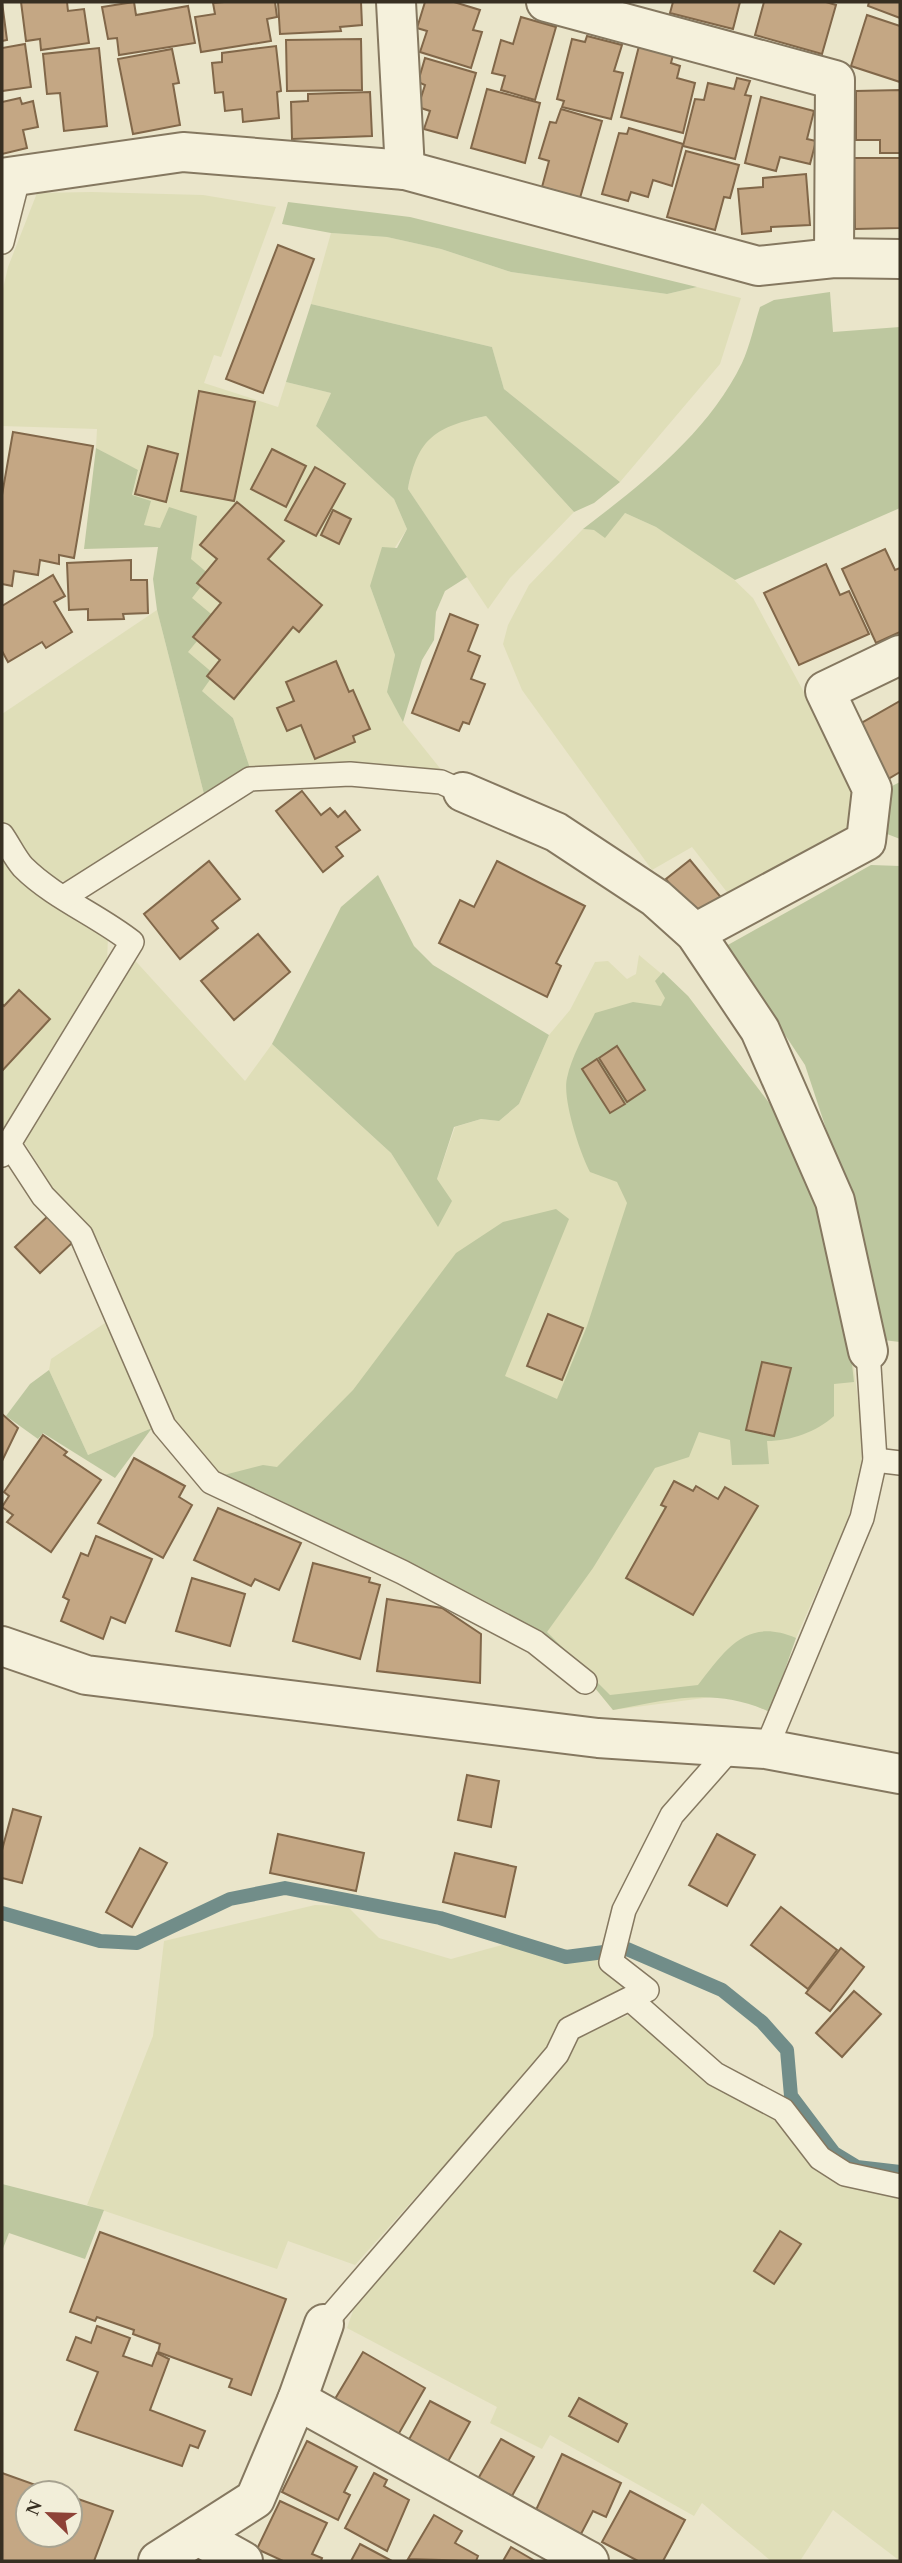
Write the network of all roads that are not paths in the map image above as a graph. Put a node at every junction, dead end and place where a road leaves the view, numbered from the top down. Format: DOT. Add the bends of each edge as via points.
graph roads {
  1 [pos="396,2"];
  2 [pos="545,2"];
  3 [pos="405,170"];
  4 [pos="10,176"];
  5 [pos="2,243"];
  6 [pos="834,258"];
  7 [pos="900,259"];
  8 [pos="900,655"];
  9 [pos="463,792"];
  10 [pos="2,835"];
  11 [pos="64,897"];
  12 [pos="695,933"];
  13 [pos="5,1149"];
  14 [pos="867,1351"];
  15 [pos="875,1460"];
  16 [pos="900,1463"];
  17 [pos="2,1646"];
  18 [pos="585,1682"];
  19 [pos="748,1749"];
  20 [pos="900,1774"];
  21 [pos="631,2000"];
  22 [pos="900,2186"];
  23 [pos="324,2324"];
  24 [pos="297,2400"];
  25 [pos="198,2536"];
  26 [pos="159,2561"];
  27 [pos="243,2561"];
  28 [pos="589,2561"];
  1 -- 3 [label="street"];
  2 -- 6 [label="street" via="835,79"];
  3 -- 4 [label="street" via="183,152"];
  3 -- 6 [label="street" via="758,266"];
  4 -- 5 [label="lane"];
  6 -- 7 [label="street"];
  8 -- 12 [label="street" via="825,691 872,789 866,841"];
  9 -- 11 [label="lane" via="441,782 350,774 250,779"];
  9 -- 12 [label="street" via="556,832 656,898"];
  10 -- 11 [label="lane" via="22,865"];
  11 -- 13 [label="lane" via="132,943"];
  12 -- 14 [label="street" via="760,1030 835,1201"];
  13 -- 18 [label="lane" via="81,1235 164,1426 211,1482 402,1572 535,1642"];
  14 -- 15 [label="lane"];
  15 -- 16 [label="lane"];
  15 -- 19 [label="lane" via="862,1518"];
  17 -- 19 [label="street" via="86,1675 598,1738"];
  19 -- 20 [label="street"];
  19 -- 21 [label="lane" via="671,1815 624,1910 611,1962 647,1990"];
  21 -- 22 [label="lane" via="715,2074 783,2110 820,2158 845,2174"];
  21 -- 23 [label="lane" via="569,2029 557,2054"];
  23 -- 24 [label="street"];
  24 -- 25 [label="street" via="255,2499"];
  24 -- 28 [label="street"];
  25 -- 26 [label="street"];
  25 -- 27 [label="street"];
}
